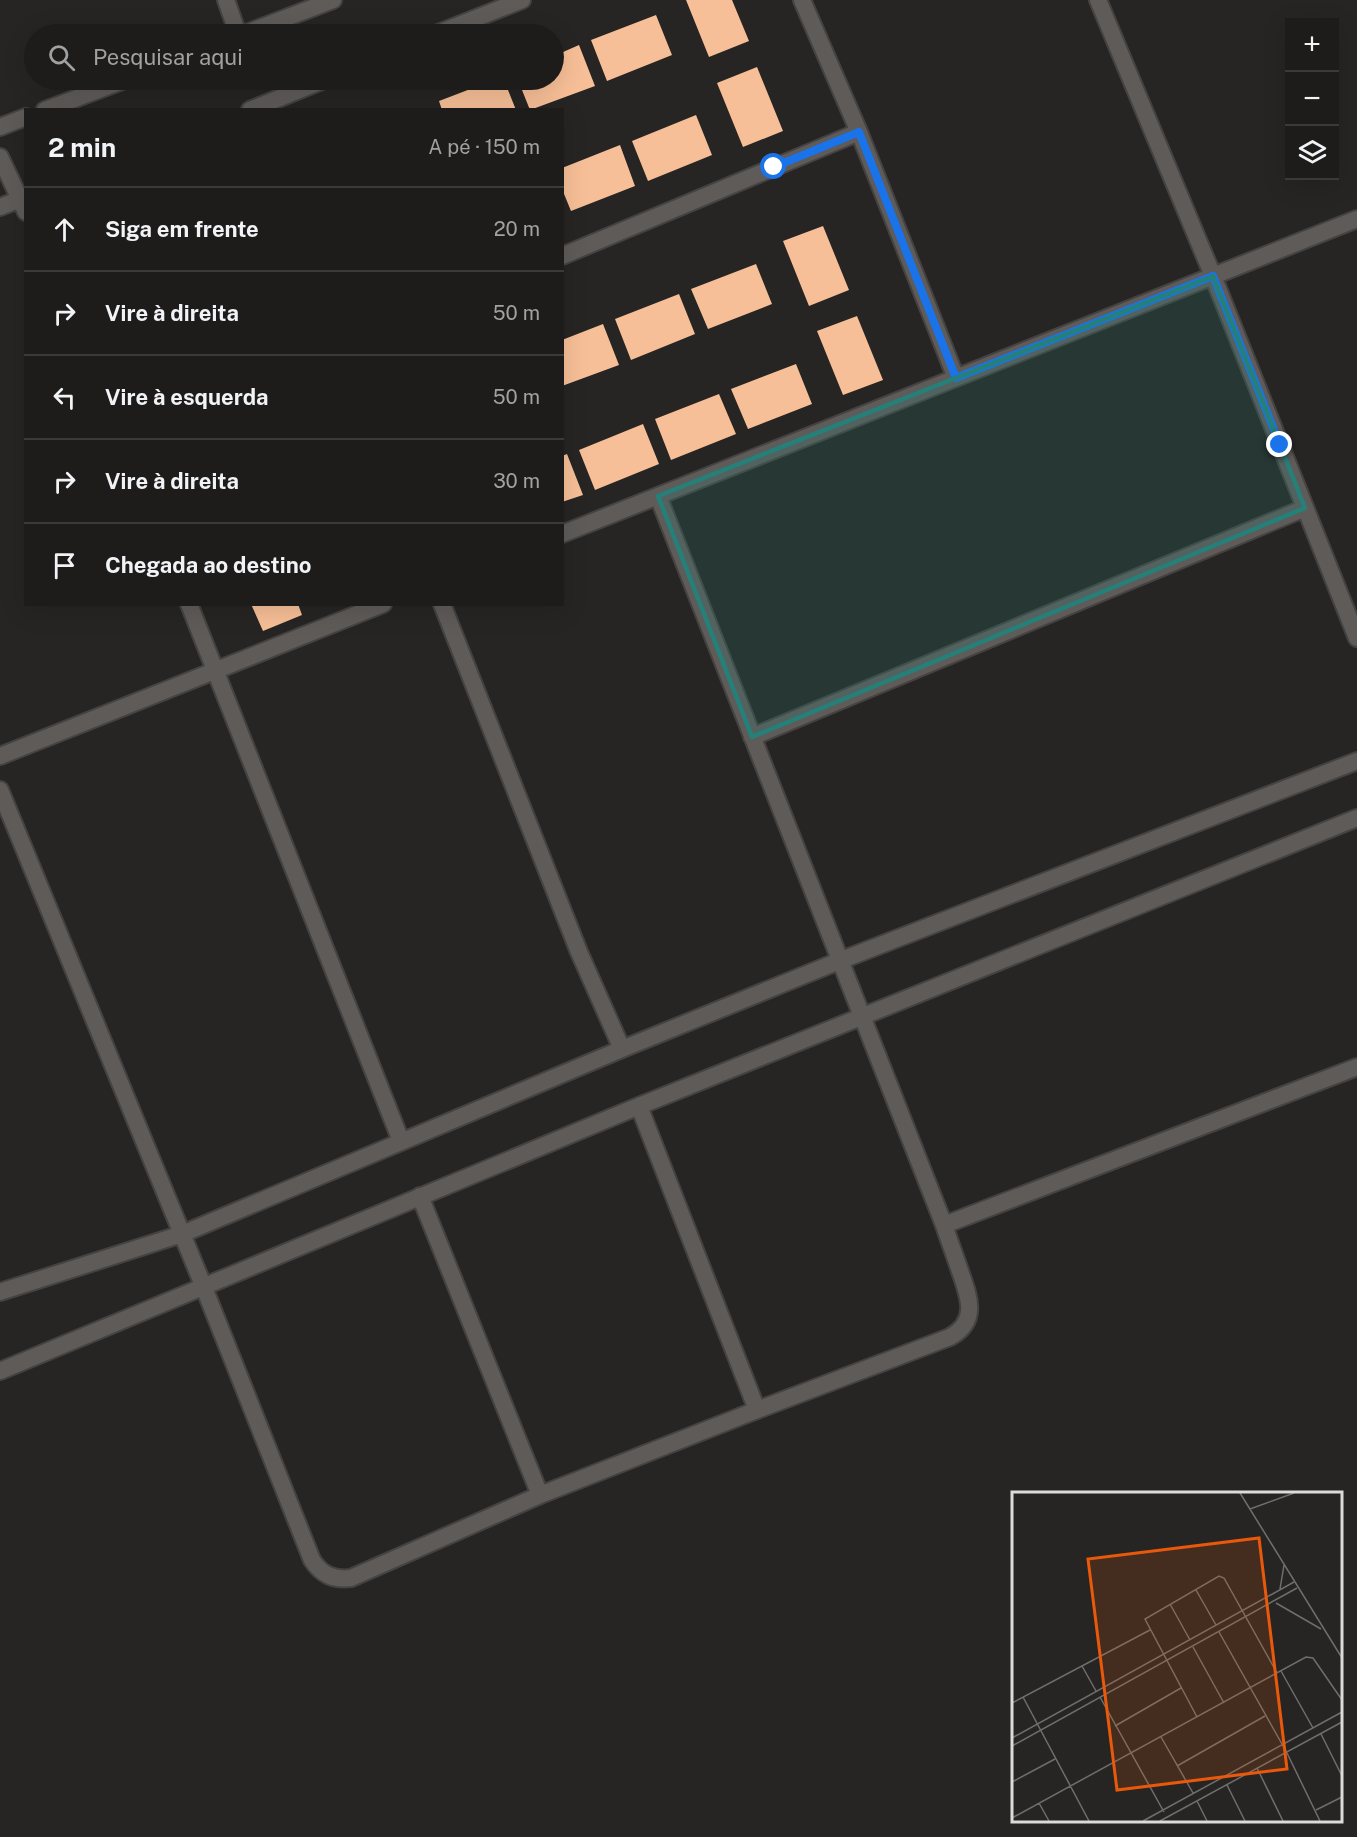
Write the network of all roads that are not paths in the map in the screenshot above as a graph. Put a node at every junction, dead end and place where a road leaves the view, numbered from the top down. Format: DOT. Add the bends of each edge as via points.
graph roads {
  1 [pos="226,0"];
  2 [pos="333,0"];
  3 [pos="522,0"];
  4 [pos="802,0"];
  5 [pos="1098,0"];
  6 [pos="234,24"];
  7 [pos="270,24"];
  8 [pos="461,24"];
  9 [pos="98,90"];
  10 [pos="299,90"];
  11 [pos="50,108"];
  12 [pos="255,108"];
  13 [pos="24,118"];
  14 [pos="0,126"];
  15 [pos="859,132"];
  16 [pos="0,157"];
  17 [pos="24,203"];
  18 [pos="0,207"];
  19 [pos="1357,219"];
  20 [pos="564,255"];
  21 [pos="1213,276"];
  22 [pos="956,378"];
  23 [pos="658,496"];
  24 [pos="1305,508"];
  25 [pos="564,533"];
  26 [pos="190,606"];
  27 [pos="378,606"];
  28 [pos="443,606"];
  29 [pos="1357,638"];
  30 [pos="215,671"];
  31 [pos="752,737"];
  32 [pos="0,756"];
  33 [pos="1357,761"];
  34 [pos="0,790"];
  35 [pos="1357,818"];
  36 [pos="839,961"];
  37 [pos="862,1017"];
  38 [pos="622,1048"];
  39 [pos="1357,1067"];
  40 [pos="639,1106"];
  41 [pos="401,1141"];
  42 [pos="420,1196"];
  43 [pos="944,1226"];
  44 [pos="182,1234"];
  45 [pos="203,1285"];
  46 [pos="0,1292"];
  47 [pos="0,1371"];
  48 [pos="757,1410"];
  49 [pos="540,1495"];
  1 -- 6 [label="street"];
  2 -- 7 [label="street"];
  3 -- 8 [label="street"];
  4 -- 15 [label="street"];
  5 -- 21 [label="street"];
  9 -- 11 [label="street"];
  10 -- 12 [label="street"];
  13 -- 14 [label="street"];
  15 -- 20 [label="street"];
  15 -- 22 [label="street"];
  16 -- 17 [label="street"];
  17 -- 18 [label="street"];
  19 -- 21 [label="street"];
  21 -- 22 [label="street"];
  21 -- 24 [label="street"];
  22 -- 23 [label="street"];
  23 -- 25 [label="street"];
  23 -- 31 [label="street"];
  24 -- 29 [label="street"];
  24 -- 31 [label="street"];
  26 -- 30 [label="street"];
  27 -- 30 [label="street"];
  28 -- 38 [label="street" via="579,952"];
  30 -- 32 [label="street"];
  30 -- 41 [label="street"];
  31 -- 36 [label="street"];
  33 -- 36 [label="street"];
  34 -- 44 [label="street"];
  35 -- 37 [label="street"];
  36 -- 37 [label="street"];
  36 -- 38 [label="street"];
  37 -- 40 [label="street"];
  37 -- 43 [label="street"];
  38 -- 41 [label="street"];
  39 -- 43 [label="street"];
  40 -- 42 [label="street"];
  40 -- 48 [label="street"];
  41 -- 44 [label="street"];
  42 -- 45 [label="street"];
  42 -- 49 [label="street"];
  43 -- 48 [label="street" via="969,1295 964,1327 950,1338"];
  44 -- 45 [label="street"];
  44 -- 46 [label="street"];
  45 -- 47 [label="street"];
  45 -- 49 [label="street" via="312,1560 322,1573 336,1579 351,1578"];
  48 -- 49 [label="street"];
}
